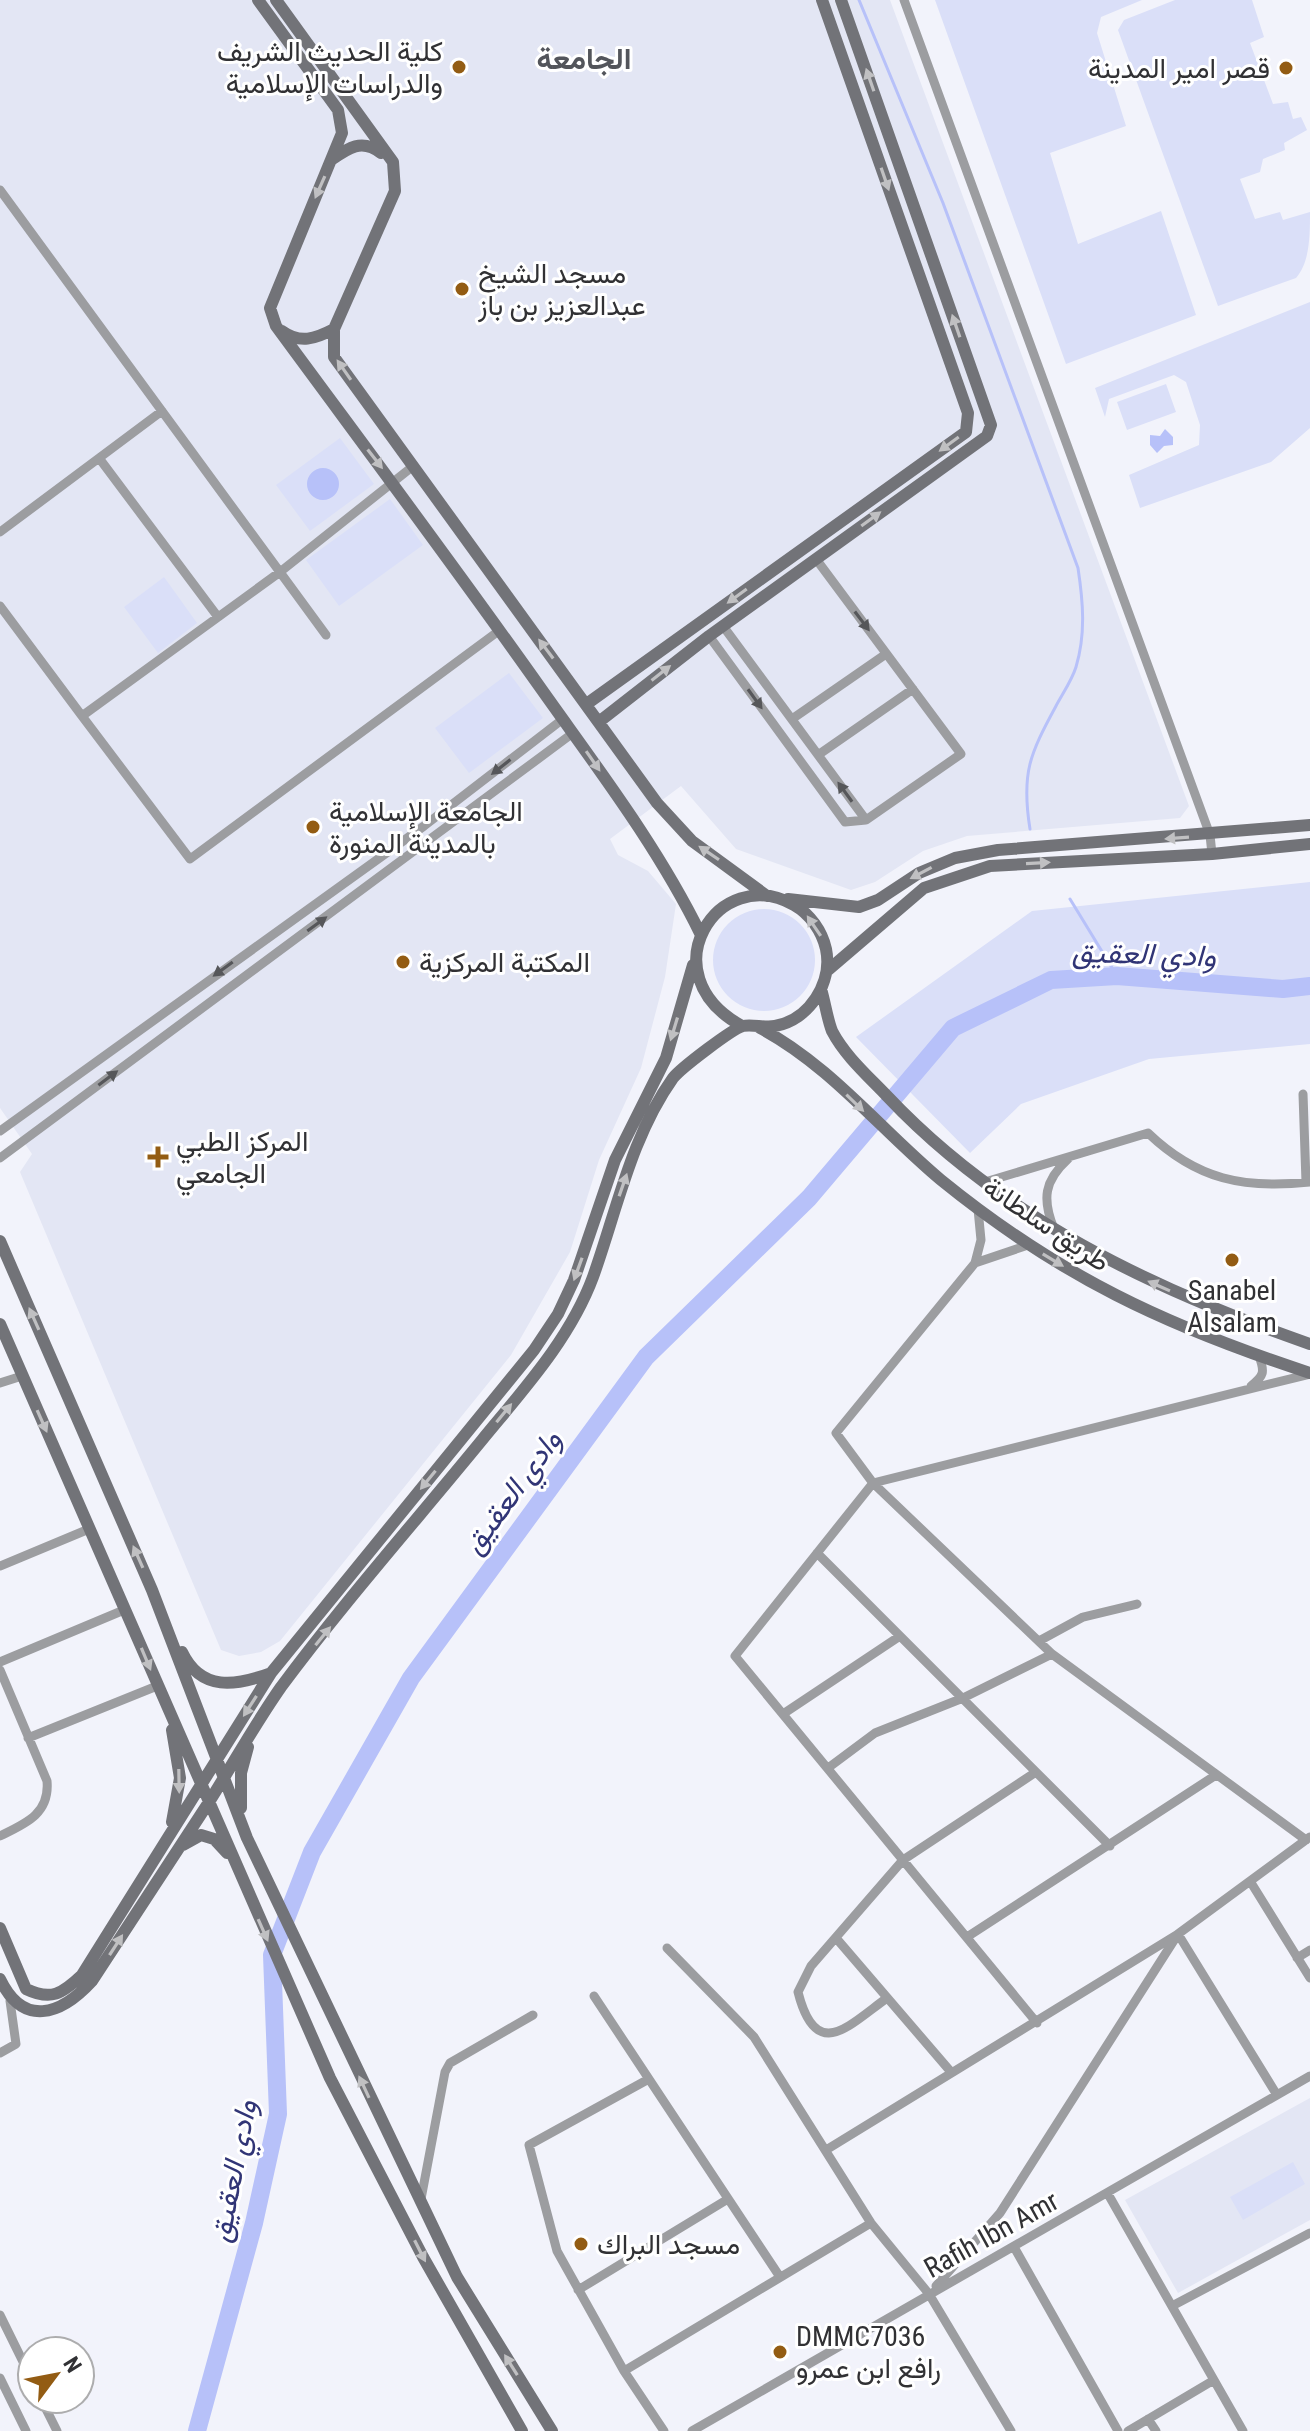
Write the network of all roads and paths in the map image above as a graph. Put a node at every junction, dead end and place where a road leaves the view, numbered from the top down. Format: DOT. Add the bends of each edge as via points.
graph roads {
  1 [pos="258,0"];
  2 [pos="276,0"];
  3 [pos="822,0"];
  4 [pos="841,0"];
  5 [pos="904,0"];
  6 [pos="331,160"];
  7 [pos="393,162"];
  8 [pos="0,190"];
  9 [pos="4,202"];
  10 [pos="276,326"];
  11 [pos="334,329"];
  12 [pos="162,411"];
  13 [pos="377,418"];
  14 [pos="355,434"];
  15 [pos="99,458"];
  16 [pos="412,467"];
  17 [pos="393,483"];
  18 [pos="0,532"];
  19 [pos="816,559"];
  20 [pos="280,572"];
  21 [pos="0,606"];
  22 [pos="218,617"];
  23 [pos="723,626"];
  24 [pos="500,630"];
  25 [pos="326,635"];
  26 [pos="709,636"];
  27 [pos="886,654"];
  28 [pos="562,671"];
  29 [pos="540,687"];
  30 [pos="913,689"];
  31 [pos="588,703"];
  32 [pos="82,716"];
  33 [pos="563,719"];
  34 [pos="792,719"];
  35 [pos="600,721"];
  36 [pos="573,733"];
  37 [pos="818,755"];
  38 [pos="866,820"];
  39 [pos="1310,825"];
  40 [pos="1210,835"];
  41 [pos="1310,844"];
  42 [pos="1212,854"];
  43 [pos="772,897"];
  44 [pos="701,935"];
  45 [pos="697,954"];
  46 [pos="827,971"];
  47 [pos="821,989"];
  48 [pos="742,1026"];
  49 [pos="760,1028"];
  50 [pos="1303,1094"];
  51 [pos="35,1108"];
  52 [pos="45,1125"];
  53 [pos="0,1131"];
  54 [pos="1071,1157"];
  55 [pos="0,1158"];
  56 [pos="985,1182"];
  57 [pos="1308,1182"];
  58 [pos="978,1209"];
  59 [pos="1054,1229"];
  60 [pos="0,1241"];
  61 [pos="1028,1245"];
  62 [pos="975,1263"];
  63 [pos="0,1324"];
  64 [pos="1310,1344"];
  65 [pos="1259,1356"];
  66 [pos="1310,1373"];
  67 [pos="22,1376"];
  68 [pos="0,1383"];
  69 [pos="1246,1389"];
  70 [pos="873,1483"];
  71 [pos="89,1529"];
  72 [pos="817,1553"];
  73 [pos="0,1566"];
  74 [pos="152,1590"];
  75 [pos="1137,1604"];
  76 [pos="124,1610"];
  77 [pos="900,1636"];
  78 [pos="1039,1641"];
  79 [pos="1052,1654"];
  80 [pos="0,1662"];
  81 [pos="0,1670"];
  82 [pos="271,1673"];
  83 [pos="157,1686"];
  84 [pos="963,1698"];
  85 [pos="168,1711"];
  86 [pos="264,1713"];
  87 [pos="783,1714"];
  88 [pos="28,1738"];
  89 [pos="217,1757"];
  90 [pos="828,1768"];
  91 [pos="1036,1772"];
  92 [pos="1216,1775"];
  93 [pos="224,1777"];
  94 [pos="201,1782"];
  95 [pos="210,1800"];
  96 [pos="0,1836"];
  97 [pos="247,1838"];
  98 [pos="1308,1838"];
  99 [pos="1110,1846"];
  100 [pos="162,1848"];
  101 [pos="175,1855"];
  102 [pos="232,1858"];
  103 [pos="903,1860"];
  104 [pos="1250,1881"];
  105 [pos="0,1928"];
  106 [pos="1178,1934"];
  107 [pos="967,1937"];
  108 [pos="836,1938"];
  109 [pos="667,1948"];
  110 [pos="1310,1950"];
  111 [pos="1297,1958"];
  112 [pos="1310,1978"];
  113 [pos="0,1979"];
  114 [pos="594,1996"];
  115 [pos="887,1998"];
  116 [pos="10,2001"];
  117 [pos="533,2015"];
  118 [pos="1037,2023"];
  119 [pos="0,2053"];
  120 [pos="951,2072"];
  121 [pos="1310,2076"];
  122 [pos="647,2080"];
  123 [pos="1277,2095"];
  124 [pos="826,2150"];
  125 [pos="1108,2194"];
  126 [pos="728,2199"];
  127 [pos="420,2202"];
  128 [pos="871,2223"];
  129 [pos="1310,2233"];
  130 [pos="1014,2247"];
  131 [pos="780,2277"];
  132 [pos="578,2290"];
  133 [pos="929,2294"];
  134 [pos="1172,2306"];
  135 [pos="0,2315"];
  136 [pos="16,2348"];
  137 [pos="624,2371"];
  138 [pos="0,2378"];
  139 [pos="1214,2380"];
  140 [pos="1148,2419"];
  141 [pos="1241,2428"];
  142 [pos="26,2431"];
  143 [pos="522,2431"];
  144 [pos="552,2431"];
  145 [pos="664,2431"];
  146 [pos="692,2431"];
  147 [pos="1011,2431"];
  148 [pos="1118,2431"];
  149 [pos="1128,2431"];
  150 [pos="1156,2431"];
  151 [pos="1229,2431"];
  1 -- 6 [label="main road" via="338,110 342,133"];
  2 -- 7 [label="main road"];
  3 -- 31 [label="main road, one-way" via="968,413 966,432"];
  19 -- 4 [label="main road, one-way" via="987,436 991,425"];
  5 -- 40 [label="street"];
  6 -- 7 [label="main road" via="353,145 372,145"];
  6 -- 10 [label="main road, one-way" via="270,308"];
  7 -- 11 [label="main road" via="395,191"];
  8 -- 9 [label="street"];
  9 -- 12 [label="street"];
  10 -- 11 [label="main road" via="292,338 306,340"];
  10 -- 14 [label="main road"];
  13 -- 11 [label="main road, one-way" via="334,357"];
  12 -- 15 [label="street"];
  12 -- 20 [label="street"];
  13 -- 14 [label="main road"];
  13 -- 16 [label="main road"];
  14 -- 17 [label="main road, one-way"];
  15 -- 18 [label="street"];
  15 -- 22 [label="street"];
  16 -- 17 [label="street"];
  28 -- 16 [label="main road, one-way"];
  17 -- 20 [label="street"];
  17 -- 24 [label="main road"];
  19 -- 23 [label="main road"];
  19 -- 27 [label="street, one-way"];
  20 -- 22 [label="street"];
  20 -- 25 [label="street"];
  21 -- 32 [label="street"];
  22 -- 32 [label="street"];
  23 -- 26 [label="main road"];
  23 -- 34 [label="street"];
  24 -- 29 [label="main road"];
  24 -- 32 [label="street" via="190,859"];
  35 -- 26 [label="main road, one-way"];
  26 -- 38 [label="street, one-way" via="845,822"];
  27 -- 30 [label="street"];
  27 -- 34 [label="street"];
  28 -- 29 [label="main road"];
  28 -- 31 [label="main road"];
  29 -- 33 [label="main road"];
  30 -- 37 [label="street"];
  30 -- 38 [label="street" via="961,754"];
  31 -- 35 [label="main road"];
  33 -- 36 [label="main road"];
  33 -- 51 [label="street, one-way"];
  34 -- 37 [label="street"];
  43 -- 35 [label="main road, one-way" via="692,841 657,803"];
  36 -- 44 [label="main road, one-way" via="634,821"];
  52 -- 36 [label="street, one-way"];
  38 -- 37 [label="street, one-way"];
  39 -- 40 [label="main road"];
  40 -- 42 [label="street"];
  40 -- 43 [label="main road, one-way" via="998,850 955,858 859,907"];
  41 -- 42 [label="main road"];
  46 -- 42 [label="main road, one-way" via="924,888 967,871"];
  43 -- 44 [label="main road" via="737,900 719,910"];
  46 -- 43 [label="main road, one-way" via="821,933 810,917"];
  44 -- 45 [label="main road"];
  45 -- 48 [label="main road" via="699,984 709,1002"];
  45 -- 82 [label="main road, one-way" via="666,1058 615,1160 558,1314"];
  46 -- 47 [label="main road"];
  47 -- 49 [label="main road" via="797,1018"];
  47 -- 56 [label="main road, طريق سلطانة" via="832,1030 853,1061 919,1130"];
  48 -- 49 [label="main road"];
  86 -- 48 [label="main road, one-way" via="546,1360 589,1287 631,1162 674,1077"];
  49 -- 58 [label="main road, طريق سلطانة, one-way" via="799,1049"];
  50 -- 57 [label="street"];
  51 -- 52 [label="street"];
  51 -- 53 [label="street"];
  52 -- 55 [label="street"];
  54 -- 56 [label="street"];
  54 -- 57 [label="street" via="1148,1133 1189,1167 1213,1176 1269,1185"];
  54 -- 59 [label="street" via="1048,1181 1045,1194"];
  56 -- 59 [label="main road, طريق سلطانة"];
  58 -- 61 [label="main road, طريق سلطانة"];
  58 -- 62 [label="street" via="982,1228"];
  64 -- 59 [label="main road, طريق سلطانة, one-way" via="1176,1294"];
  74 -- 60 [label="main road, one-way"];
  61 -- 62 [label="street"];
  61 -- 65 [label="main road, طريق سلطانة, one-way" via="1119,1300"];
  62 -- 70 [label="street" via="836,1433"];
  63 -- 67 [label="main road"];
  65 -- 66 [label="main road, طريق سلطانة"];
  65 -- 69 [label="street" via="1262,1377"];
  66 -- 69 [label="street"];
  67 -- 68 [label="street"];
  67 -- 71 [label="main road, one-way"];
  69 -- 70 [label="street"];
  70 -- 72 [label="street"];
  70 -- 78 [label="street"];
  71 -- 73 [label="street"];
  71 -- 76 [label="main road"];
  72 -- 77 [label="street"];
  72 -- 87 [label="street" via="735,1656"];
  74 -- 82 [label="main road" via="196,1673 220,1684"];
  74 -- 89 [label="main road"];
  75 -- 78 [label="street" via="1083,1617"];
  76 -- 80 [label="street"];
  76 -- 83 [label="main road, one-way"];
  77 -- 84 [label="street"];
  77 -- 87 [label="street"];
  78 -- 79 [label="street"];
  79 -- 84 [label="street"];
  79 -- 92 [label="street"];
  81 -- 88 [label="street"];
  82 -- 89 [label="main road, one-way"];
  83 -- 85 [label="main road"];
  83 -- 88 [label="street"];
  84 -- 90 [label="street" via="875,1733"];
  84 -- 91 [label="street"];
  85 -- 94 [label="main road"];
  85 -- 100 [label="main road, one-way" via="179,1792"];
  86 -- 93 [label="main road"];
  86 -- 97 [label="main road" via="241,1773"];
  87 -- 90 [label="street"];
  88 -- 96 [label="street" via="47,1781 45,1805 37,1816"];
  89 -- 93 [label="main road"];
  89 -- 94 [label="main road"];
  90 -- 103 [label="street"];
  91 -- 99 [label="street"];
  91 -- 103 [label="street"];
  92 -- 98 [label="street"];
  92 -- 99 [label="street"];
  93 -- 95 [label="main road"];
  93 -- 97 [label="main road"];
  94 -- 95 [label="main road"];
  94 -- 100 [label="main road"];
  95 -- 101 [label="main road"];
  95 -- 102 [label="main road"];
  127 -- 97 [label="main road, one-way"];
  98 -- 104 [label="street"];
  99 -- 107 [label="street"];
  100 -- 105 [label="main road" via="82,1975 63,1993 44,1997 26,1989"];
  101 -- 102 [label="main road" via="201,1835 214,1839"];
  116 -- 101 [label="main road, one-way" via="29,2012 45,2012 80,1995"];
  102 -- 143 [label="main road, one-way" via="330,2078"];
  103 -- 107 [label="street"];
  103 -- 108 [label="street"];
  104 -- 106 [label="street"];
  104 -- 111 [label="street"];
  106 -- 118 [label="street"];
  106 -- 123 [label="street"];
  106 -- 133 [label="street" via="1000,2213"];
  107 -- 118 [label="street"];
  108 -- 115 [label="street"];
  108 -- 115 [label="street" via="811,1966 798,1992 820,2033 840,2031"];
  109 -- 124 [label="street" via="754,2037"];
  110 -- 111 [label="street"];
  111 -- 112 [label="street"];
  113 -- 116 [label="main road"];
  114 -- 122 [label="street"];
  115 -- 120 [label="street"];
  116 -- 119 [label="street" via="16,2044"];
  117 -- 127 [label="street" via="450,2063"];
  118 -- 120 [label="street"];
  120 -- 124 [label="street"];
  121 -- 123 [label="street, Rafih Ibn Amr"];
  122 -- 126 [label="street"];
  122 -- 132 [label="street" via="529,2145 557,2251"];
  123 -- 125 [label="street, Rafih Ibn Amr"];
  124 -- 128 [label="street"];
  125 -- 130 [label="street, Rafih Ibn Amr"];
  125 -- 134 [label="street"];
  126 -- 131 [label="street"];
  126 -- 132 [label="street"];
  144 -- 127 [label="main road, one-way" via="457,2277"];
  128 -- 131 [label="street"];
  128 -- 133 [label="street"];
  129 -- 134 [label="street"];
  130 -- 133 [label="street, Rafih Ibn Amr"];
  130 -- 148 [label="street"];
  131 -- 137 [label="street"];
  132 -- 137 [label="street"];
  133 -- 146 [label="street, Rafih Ibn Amr"];
  133 -- 147 [label="street"];
  134 -- 139 [label="street"];
  135 -- 136 [label="street"];
  137 -- 145 [label="street"];
  138 -- 142 [label="street"];
  139 -- 140 [label="street"];
  139 -- 141 [label="street"];
  140 -- 149 [label="street"];
  140 -- 150 [label="street"];
  141 -- 151 [label="street"];
}
